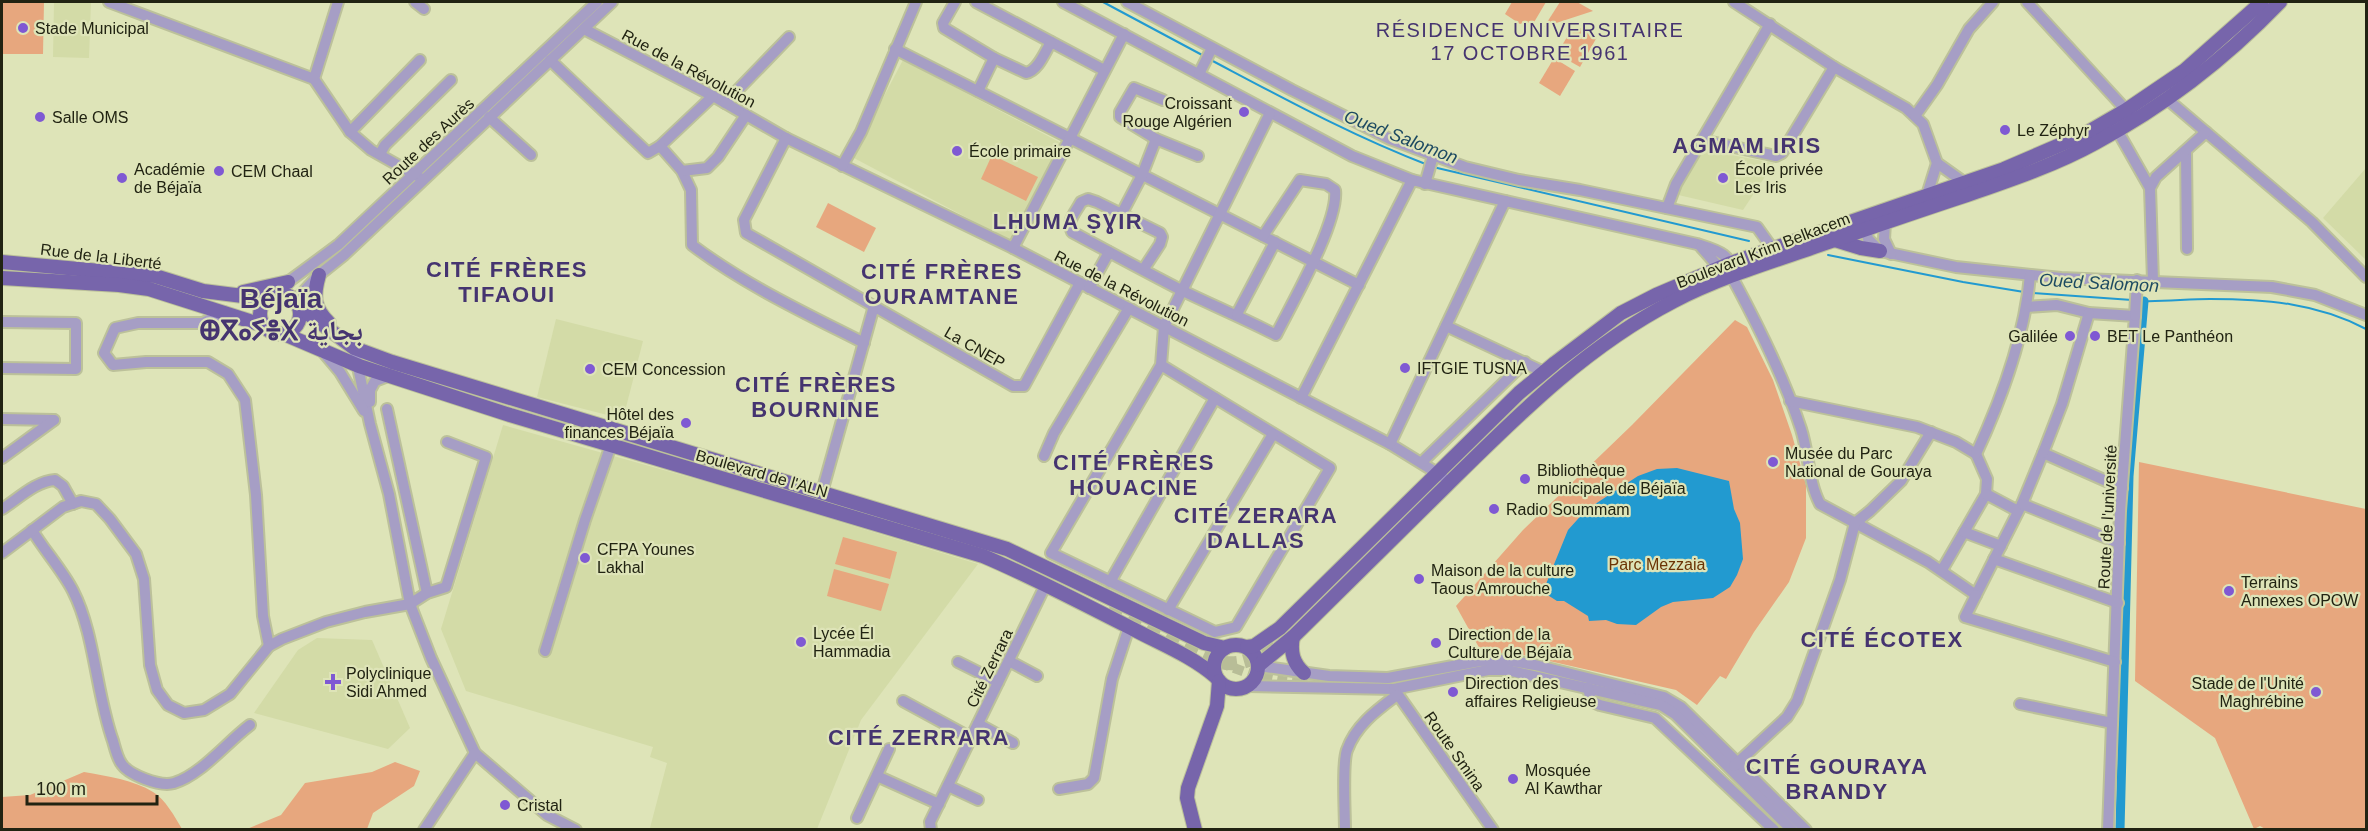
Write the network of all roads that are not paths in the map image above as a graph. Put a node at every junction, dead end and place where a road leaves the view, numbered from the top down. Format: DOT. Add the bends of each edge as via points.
graph roads {
  1 [pos="109,2"];
  2 [pos="338,2"];
  3 [pos="916,2"];
  4 [pos="955,2"];
  5 [pos="976,2"];
  6 [pos="1063,2"];
  7 [pos="1127,2"];
  8 [pos="1734,2"];
  9 [pos="1993,2"];
  10 [pos="2027,2"];
  11 [pos="2262,2"];
  12 [pos="2280,2"];
  13 [pos="606,3"];
  14 [pos="1770,24"];
  15 [pos="584,29"];
  16 [pos="1124,34"];
  17 [pos="789,37"];
  18 [pos="1051,42"];
  19 [pos="895,49"];
  20 [pos="1211,50"];
  21 [pos="994,58"];
  22 [pos="420,60"];
  23 [pos="550,60"];
  24 [pos="1834,66"];
  25 [pos="1104,70"];
  26 [pos="1201,72"];
  27 [pos="314,80"];
  28 [pos="451,80"];
  29 [pos="978,91"];
  30 [pos="713,96"];
  31 [pos="2167,99"];
  32 [pos="1163,100"];
  33 [pos="724,103"];
  34 [pos="2126,110"];
  35 [pos="1270,112"];
  36 [pos="746,115"];
  37 [pos="1915,116"];
  38 [pos="489,117"];
  39 [pos="2117,130"];
  40 [pos="350,132"];
  41 [pos="2206,132"];
  42 [pos="786,138"];
  43 [pos="1070,138"];
  44 [pos="1156,139"];
  45 [pos="1702,140"];
  46 [pos="660,146"];
  47 [pos="2186,151"];
  48 [pos="380,154"];
  49 [pos="531,154"];
  50 [pos="1198,156"];
  51 [pos="1433,157"];
  52 [pos="1937,163"];
  53 [pos="842,166"];
  54 [pos="682,171"];
  55 [pos="1142,174"];
  56 [pos="420,177"];
  57 [pos="1412,180"];
  58 [pos="1426,180"];
  59 [pos="1965,183"];
  60 [pos="2150,188"];
  61 [pos="1927,195"];
  62 [pos="1504,201"];
  63 [pos="1667,208"];
  64 [pos="1122,213"];
  65 [pos="1221,214"];
  66 [pos="1865,223"];
  67 [pos="1884,223"];
  68 [pos="1263,236"];
  69 [pos="1835,240"];
  70 [pos="1275,242"];
  71 [pos="1013,248"];
  72 [pos="1772,248"];
  73 [pos="2187,249"];
  74 [pos="1109,252"];
  75 [pos="1885,252"];
  76 [pos="2,262"];
  77 [pos="1313,262"];
  78 [pos="1143,270"];
  79 [pos="1727,270"];
  80 [pos="319,275"];
  81 [pos="2030,277"];
  82 [pos="2,278"];
  83 [pos="2367,278"];
  84 [pos="2137,280"];
  85 [pos="2153,281"];
  86 [pos="288,282"];
  87 [pos="1359,285"];
  88 [pos="1085,286"];
  89 [pos="1182,290"];
  90 [pos="229,294"];
  91 [pos="270,297"];
  92 [pos="297,304"];
  93 [pos="2027,305"];
  94 [pos="874,306"];
  95 [pos="1129,308"];
  96 [pos="224,312"];
  97 [pos="2090,313"];
  98 [pos="1238,314"];
  99 [pos="2367,315"];
  100 [pos="2,322"];
  101 [pos="2138,324"];
  102 [pos="262,325"];
  103 [pos="1446,326"];
  104 [pos="1164,327"];
  105 [pos="284,334"];
  106 [pos="864,343"];
  107 [pos="354,348"];
  108 [pos="323,352"];
  109 [pos="1525,362"];
  110 [pos="1161,365"];
  111 [pos="359,366"];
  112 [pos="2,368"];
  113 [pos="1544,372"];
  114 [pos="388,376"];
  115 [pos="1215,398"];
  116 [pos="1301,398"];
  117 [pos="1790,401"];
  118 [pos="387,409"];
  119 [pos="2,419"];
  120 [pos="370,424"];
  121 [pos="1931,432"];
  122 [pos="1274,434"];
  123 [pos="447,442"];
  124 [pos="1390,444"];
  125 [pos="611,445"];
  126 [pos="2043,453"];
  127 [pos="1976,454"];
  128 [pos="1044,456"];
  129 [pos="2,458"];
  130 [pos="1422,462"];
  131 [pos="1438,473"];
  132 [pos="1450,482"];
  133 [pos="2122,488"];
  134 [pos="822,492"];
  135 [pos="1986,494"];
  136 [pos="73,504"];
  137 [pos="2020,507"];
  138 [pos="2,509"];
  139 [pos="1855,523"];
  140 [pos="32,530"];
  141 [pos="1964,532"];
  142 [pos="2119,543"];
  143 [pos="2001,546"];
  144 [pos="2,553"];
  145 [pos="1051,553"];
  146 [pos="1994,559"];
  147 [pos="1043,566"];
  148 [pos="1942,570"];
  149 [pos="1110,582"];
  150 [pos="1046,584"];
  151 [pos="427,593"];
  152 [pos="1976,595"];
  153 [pos="2118,603"];
  154 [pos="410,604"];
  155 [pos="1168,610"];
  156 [pos="1129,627"];
  157 [pos="1293,637"];
  158 [pos="269,646"];
  159 [pos="1225,648"];
  160 [pos="1247,648"];
  161 [pos="545,651"];
  162 [pos="1008,661"];
  163 [pos="958,662"];
  164 [pos="2115,662"];
  165 [pos="1259,665"];
  166 [pos="1304,673"];
  167 [pos="1037,676"];
  168 [pos="1217,679"];
  169 [pos="998,682"];
  170 [pos="1242,688"];
  171 [pos="1588,688"];
  172 [pos="1396,692"];
  173 [pos="903,701"];
  174 [pos="1663,701"];
  175 [pos="2020,704"];
  176 [pos="1217,706"];
  177 [pos="1655,718"];
  178 [pos="2112,723"];
  179 [pos="978,724"];
  180 [pos="250,725"];
  181 [pos="971,738"];
  182 [pos="1014,743"];
  183 [pos="889,749"];
  184 [pos="475,753"];
  185 [pos="1735,765"];
  186 [pos="877,776"];
  187 [pos="948,786"];
  188 [pos="1059,789"];
  189 [pos="978,800"];
  190 [pos="939,804"];
  191 [pos="857,818"];
  192 [pos="424,830"];
  193 [pos="576,830"];
  194 [pos="931,830"];
  195 [pos="1195,830"];
  196 [pos="1345,830"];
  197 [pos="1493,830"];
  198 [pos="1774,830"];
  199 [pos="1792,830"];
  200 [pos="1806,830"];
  201 [pos="2108,830"];
  1 -- 27 [label="street"];
  2 -- 27 [label="street"];
  3 -- 19 [label="street"];
  4 -- 21 [label="street" via="944,28"];
  5 -- 18 [label="street"];
  6 -- 16 [label="street"];
  7 -- 20 [label="street"];
  8 -- 14 [label="street"];
  9 -- 37 [label="street" via="1969,29"];
  10 -- 34 [label="street"];
  11 -- 34 [label="main road, Boulevard Krim Belkacem" via="2185,70"];
  12 -- 31 [label="main road, Boulevard Krim Belkacem" via="2253,30"];
  13 -- 15 [label="street, Route des Aurès"];
  13 -- 56 [label="street, Route des Aurès"];
  14 -- 24 [label="street"];
  14 -- 45 [label="street"];
  15 -- 23 [label="street, Route des Aurès"];
  15 -- 30 [label="street, Rue de la Révolution"];
  16 -- 25 [label="street"];
  16 -- 26 [label="street"];
  17 -- 33 [label="street"];
  18 -- 21 [label="street" via="1030,72"];
  18 -- 25 [label="street"];
  19 -- 29 [label="street"];
  19 -- 53 [label="street" via="861,132"];
  20 -- 26 [label="street"];
  20 -- 51 [label="street"];
  21 -- 29 [label="street"];
  22 -- 40 [label="street"];
  23 -- 38 [label="street, Route des Aurès"];
  23 -- 46 [label="street" via="648,153"];
  24 -- 37 [label="street"];
  24 -- 45 [label="street" via="1782,153 1776,156"];
  25 -- 43 [label="street"];
  26 -- 35 [label="street"];
  27 -- 40 [label="street"];
  28 -- 48 [label="street"];
  29 -- 43 [label="street"];
  30 -- 33 [label="street, Rue de la Révolution"];
  30 -- 46 [label="street"];
  31 -- 39 [label="main road, Boulevard Krim Belkacem"];
  31 -- 41 [label="street"];
  32 -- 44 [label="street" via="1134,88 1120,112 1120,117"];
  33 -- 36 [label="street, Rue de la Révolution"];
  34 -- 59 [label="main road, Boulevard Krim Belkacem" via="2051,150"];
  35 -- 57 [label="street" via="1352,156"];
  35 -- 65 [label="street"];
  36 -- 42 [label="street, Rue de la Révolution"];
  36 -- 54 [label="street" via="707,168"];
  37 -- 52 [label="street" via="1923,124"];
  38 -- 49 [label="street, Route des Aurès"];
  38 -- 56 [label="street, Route des Aurès"];
  39 -- 60 [label="street"];
  39 -- 67 [label="main road, Boulevard Krim Belkacem" via="2011,180"];
  40 -- 48 [label="street"];
  41 -- 47 [label="street"];
  41 -- 83 [label="street" via="2312,222"];
  42 -- 53 [label="street, Rue de la Révolution"];
  42 -- 94 [label="street, La CNEP" via="744,220 746,233"];
  43 -- 55 [label="street"];
  43 -- 71 [label="street"];
  44 -- 50 [label="street"];
  44 -- 55 [label="street"];
  45 -- 63 [label="street"];
  46 -- 54 [label="street"];
  47 -- 60 [label="street" via="2156,177"];
  47 -- 73 [label="street"];
  48 -- 56 [label="street"];
  51 -- 58 [label="street"];
  51 -- 63 [label="street" via="1519,180"];
  52 -- 59 [label="street"];
  52 -- 61 [label="street"];
  53 -- 71 [label="street, Rue de la Révolution"];
  54 -- 106 [label="street" via="691,190 692,245 755,287"];
  55 -- 64 [label="street"];
  55 -- 65 [label="street"];
  56 -- 80 [label="street, Route des Aurès" via="344,255"];
  56 -- 86 [label="street, Route des Aurès"];
  57 -- 58 [label="street"];
  57 -- 87 [label="street"];
  58 -- 62 [label="street"];
  59 -- 61 [label="main road, Boulevard Krim Belkacem"];
  60 -- 85 [label="street"];
  61 -- 66 [label="main road, Boulevard Krim Belkacem"];
  62 -- 79 [label="street" via="1697,244 1724,254"];
  62 -- 103 [label="street"];
  63 -- 72 [label="street" via="1757,227"];
  64 -- 74 [label="street" via="1088,200 1081,202 1070,222 1072,232"];
  64 -- 78 [label="street" via="1162,237"];
  65 -- 68 [label="street"];
  65 -- 89 [label="street"];
  66 -- 67 [label="main road, Boulevard Krim Belkacem"];
  66 -- 69 [label="main road, Boulevard Krim Belkacem"];
  66 -- 72 [label="main road, Boulevard Krim Belkacem"];
  66 -- 75 [label="street" via="1871,244"];
  67 -- 75 [label="street"];
  68 -- 70 [label="street"];
  68 -- 77 [label="street" via="1300,180 1326,184 1335,190 1336,201"];
  69 -- 75 [label="main road"];
  69 -- 79 [label="main road, Boulevard Krim Belkacem"];
  70 -- 77 [label="street"];
  70 -- 98 [label="street"];
  71 -- 88 [label="street, Rue de la Révolution"];
  72 -- 79 [label="main road, Boulevard Krim Belkacem"];
  74 -- 78 [label="street"];
  74 -- 88 [label="street"];
  75 -- 81 [label="street"];
  76 -- 90 [label="main road, Rue de la Liberté" via="145,275"];
  77 -- 87 [label="street"];
  77 -- 98 [label="street" via="1276,335"];
  78 -- 89 [label="street"];
  79 -- 113 [label="main road, Boulevard Krim Belkacem" via="1656,295 1621,313"];
  79 -- 117 [label="street"];
  79 -- 132 [label="main road, Boulevard Krim Belkacem" via="1591,353 1548,387"];
  80 -- 92 [label="street, Route des Aurès"];
  80 -- 107 [label="main road" via="315,293 318,311"];
  81 -- 84 [label="street"];
  81 -- 93 [label="street"];
  82 -- 96 [label="main road" via="149,289"];
  84 -- 85 [label="street"];
  84 -- 101 [label="street, Route de l'université"];
  85 -- 99 [label="street" via="2272,287 2315,295"];
  86 -- 90 [label="main road"];
  86 -- 91 [label="street, Route des Aurès"];
  87 -- 116 [label="street"];
  88 -- 94 [label="street, La CNEP" via="1024,386 1013,386"];
  88 -- 95 [label="street, Rue de la Révolution"];
  89 -- 98 [label="street"];
  89 -- 104 [label="street"];
  90 -- 91 [label="main road, Rue de la Liberté"];
  91 -- 92 [label="main road" via="285,295"];
  91 -- 102 [label="main road" via="261,308"];
  92 -- 105 [label="main road" via="300,314 296,327"];
  92 -- 107 [label="main road, Boulevard de l'ALN"];
  93 -- 97 [label="street" via="2057,305"];
  93 -- 127 [label="street" via="2003,386"];
  94 -- 106 [label="street"];
  95 -- 104 [label="street, Rue de la Révolution"];
  95 -- 128 [label="street"];
  96 -- 102 [label="main road"];
  96 -- 158 [label="street" via="203,323 138,323 116,328 104,353 113,366 208,362 228,374 246,400 262,616"];
  97 -- 101 [label="street"];
  97 -- 126 [label="street"];
  100 -- 112 [label="street" via="76,323 76,369"];
  101 -- 133 [label="street, Route de l'université" via="2129,452"];
  102 -- 105 [label="main road" via="272,333"];
  103 -- 109 [label="street"];
  103 -- 124 [label="street"];
  104 -- 110 [label="street"];
  104 -- 116 [label="street, Rue de la Révolution"];
  105 -- 108 [label="main road, Boulevard de l'ALN"];
  106 -- 134 [label="street"];
  107 -- 111 [label="street"];
  107 -- 134 [label="main road, Boulevard de l'ALN"];
  108 -- 111 [label="main road, Boulevard de l'ALN"];
  108 -- 120 [label="street" via="353,391"];
  109 -- 113 [label="street"];
  109 -- 130 [label="street"];
  110 -- 115 [label="street"];
  110 -- 145 [label="street"];
  111 -- 114 [label="main road, Boulevard de l'ALN"];
  111 -- 120 [label="street"];
  113 -- 131 [label="main road, Boulevard Krim Belkacem"];
  114 -- 120 [label="street" via="375,381 370,390"];
  114 -- 125 [label="main road, Boulevard de l'ALN"];
  115 -- 122 [label="street"];
  115 -- 149 [label="street"];
  116 -- 124 [label="street, Rue de la Révolution"];
  117 -- 121 [label="street"];
  117 -- 139 [label="street" via="1802,430 1820,504"];
  118 -- 151 [label="street"];
  119 -- 129 [label="street" via="54,420"];
  120 -- 154 [label="street" via="389,494"];
  121 -- 127 [label="street"];
  121 -- 139 [label="street" via="1901,481"];
  122 -- 155 [label="street"];
  122 -- 155 [label="street" via="1330,468 1236,627 1215,633"];
  123 -- 151 [label="street" via="486,456 446,587"];
  124 -- 130 [label="street, Rue de la Révolution"];
  125 -- 150 [label="main road, Boulevard de l'ALN" via="983,556"];
  125 -- 161 [label="street"];
  126 -- 133 [label="street"];
  126 -- 137 [label="street"];
  127 -- 135 [label="street" via="1987,479"];
  130 -- 131 [label="street, Rue de la Révolution"];
  131 -- 132 [label="street, Rue de la Révolution"];
  131 -- 160 [label="main road, Boulevard Krim Belkacem" via="1280,628"];
  132 -- 157 [label="main road, Boulevard Krim Belkacem"];
  133 -- 142 [label="street, Route de l'université"];
  134 -- 147 [label="main road, Boulevard de l'ALN" via="1007,549"];
  135 -- 137 [label="street"];
  135 -- 141 [label="street"];
  136 -- 138 [label="street" via="55,480 36,484"];
  136 -- 140 [label="street"];
  136 -- 158 [label="street" via="96,504 136,554 144,579 150,665 157,690 168,705 184,713 204,710 230,694"];
  137 -- 142 [label="street"];
  137 -- 143 [label="street"];
  139 -- 148 [label="street"];
  139 -- 185 [label="street" via="1840,580 1797,701 1781,723"];
  140 -- 144 [label="street"];
  140 -- 180 [label="street" via="73,591 87,628 108,729 121,764 143,780 173,784 205,766"];
  141 -- 143 [label="street"];
  141 -- 148 [label="street"];
  142 -- 153 [label="street, Route de l'université"];
  143 -- 146 [label="street"];
  145 -- 147 [label="street"];
  145 -- 149 [label="street"];
  146 -- 152 [label="street"];
  146 -- 153 [label="street"];
  147 -- 159 [label="main road, Boulevard de l'ALN" via="1204,643"];
  148 -- 152 [label="street"];
  149 -- 155 [label="street"];
  150 -- 156 [label="main road, Boulevard de l'ALN"];
  150 -- 162 [label="street, Cité Zerrara"];
  151 -- 154 [label="street"];
  152 -- 164 [label="street" via="1965,616"];
  153 -- 164 [label="street, Route de l'université"];
  154 -- 158 [label="street" via="326,622"];
  154 -- 184 [label="street" via="430,658"];
  156 -- 168 [label="main road, Boulevard de l'ALN" via="1191,659"];
  156 -- 188 [label="street" via="1112,679 1094,778 1089,784"];
  157 -- 165 [label="main road, Boulevard Krim Belkacem"];
  157 -- 166 [label="main road" via="1294,661"];
  159 -- 160 [label="main road"];
  159 -- 168 [label="main road" via="1215,661"];
  160 -- 165 [label="main road"];
  162 -- 167 [label="street"];
  162 -- 169 [label="street, Cité Zerrara"];
  163 -- 169 [label="street"];
  164 -- 178 [label="street, Route de l'université"];
  165 -- 166 [label="street"];
  165 -- 170 [label="main road" via="1257,677"];
  166 -- 174 [label="street" via="1388,678 1506,660"];
  168 -- 170 [label="main road" via="1226,687"];
  168 -- 176 [label="main road"];
  169 -- 179 [label="street, Cité Zerrara"];
  170 -- 172 [label="street"];
  170 -- 176 [label="main road" via="1228,693"];
  171 -- 172 [label="street" via="1507,670 1479,672"];
  171 -- 174 [label="street"];
  171 -- 177 [label="street" via="1591,701"];
  172 -- 196 [label="street" via="1369,717 1346,752"];
  172 -- 197 [label="street, Route Smina"];
  173 -- 181 [label="street"];
  174 -- 177 [label="street"];
  174 -- 185 [label="street"];
  175 -- 178 [label="street"];
  176 -- 195 [label="main road" via="1188,788"];
  177 -- 198 [label="street"];
  178 -- 201 [label="street, Route de l'université"];
  179 -- 181 [label="street, Cité Zerrara"];
  179 -- 182 [label="street"];
  181 -- 187 [label="street, Cité Zerrara"];
  183 -- 186 [label="street"];
  184 -- 192 [label="street"];
  184 -- 193 [label="street" via="547,815"];
  185 -- 199 [label="street"];
  185 -- 200 [label="street"];
  186 -- 190 [label="street"];
  186 -- 191 [label="street"];
  187 -- 189 [label="street"];
  187 -- 190 [label="street, Cité Zerrara"];
  190 -- 194 [label="street, Cité Zerrara" via="930,822"];
}
